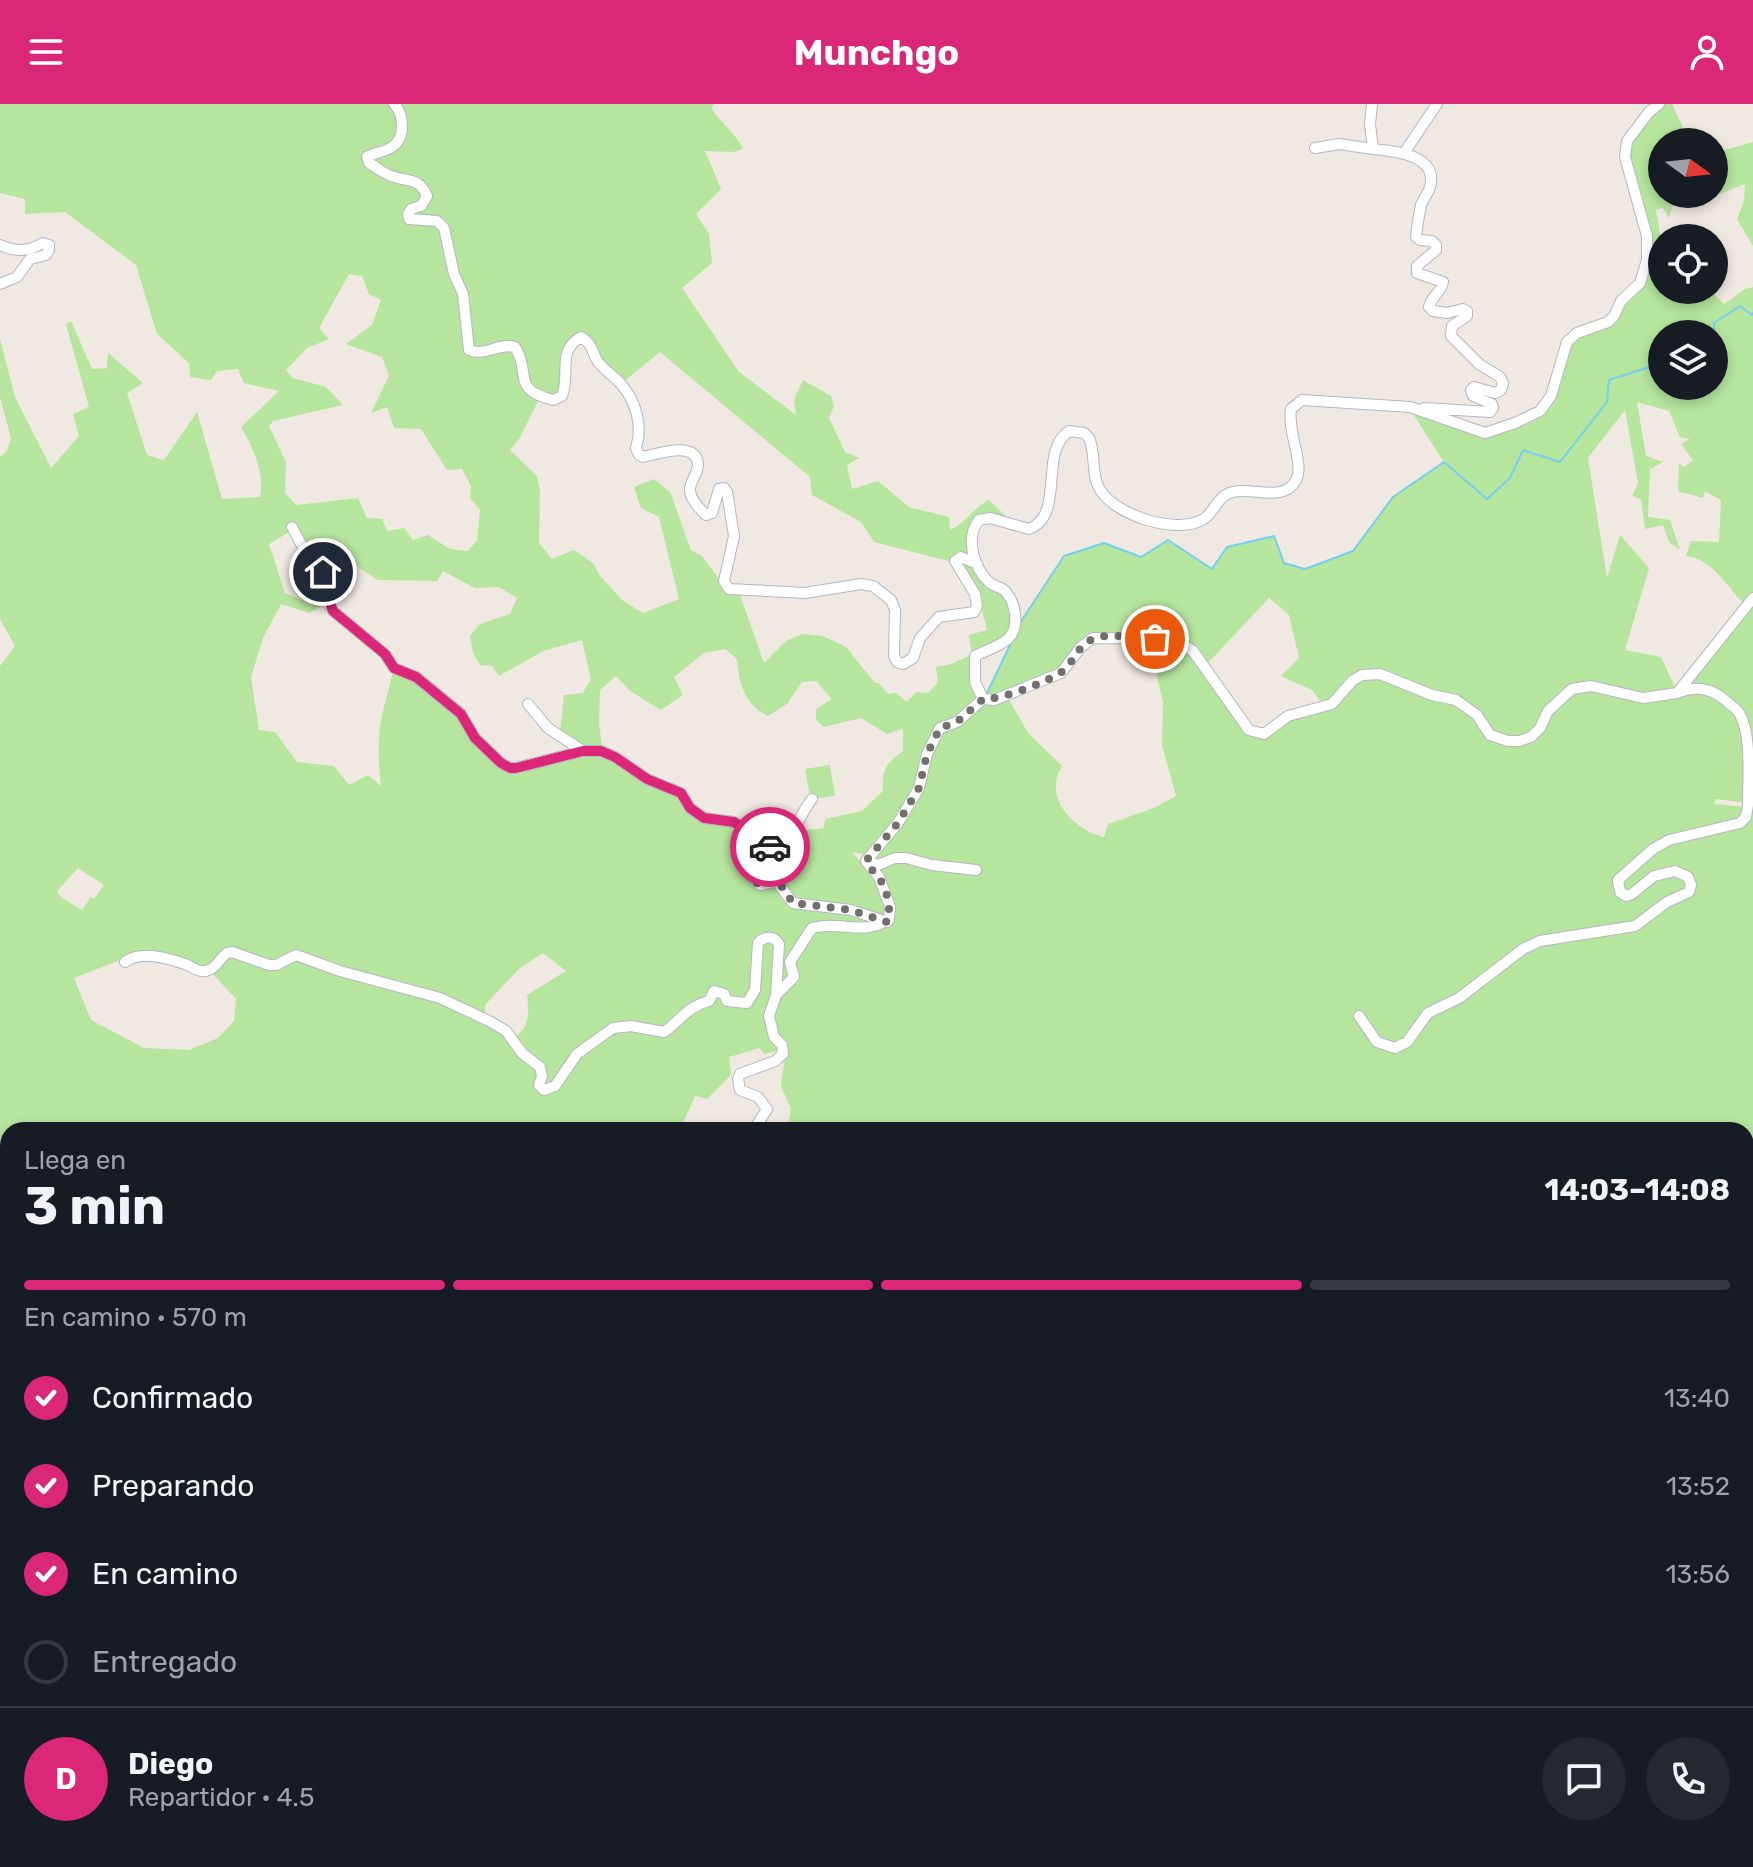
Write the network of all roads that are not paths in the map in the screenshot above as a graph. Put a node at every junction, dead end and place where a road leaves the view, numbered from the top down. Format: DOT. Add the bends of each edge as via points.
graph roads {
  1 [pos="394,104"];
  2 [pos="1372,104"];
  3 [pos="1437,104"];
  4 [pos="1659,104"];
  5 [pos="1315,148"];
  6 [pos="1373,149"];
  7 [pos="1404,153"];
  8 [pos="0,245"];
  9 [pos="0,284"];
  10 [pos="1410,407"];
  11 [pos="292,527"];
  12 [pos="977,564"];
  13 [pos="1753,598"];
  14 [pos="1677,693"];
  15 [pos="983,699"];
  16 [pos="528,704"];
  17 [pos="583,751"];
  18 [pos="812,799"];
  19 [pos="1751,806"];
  20 [pos="866,861"];
  21 [pos="976,870"];
  22 [pos="778,881"];
  23 [pos="887,922"];
  24 [pos="125,962"];
  25 [pos="776,995"];
  26 [pos="1359,1016"];
  27 [pos="759,1122"];
  1 -- 12 [label="street" via="401,118 398,140 367,157 389,176 424,187 427,196 411,209 409,219 437,221 444,228 463,294 469,350 515,347 526,388 553,400 566,387 565,354 572,342 588,340 599,363 630,397 637,415 639,455 686,450 693,454 698,469 690,488 706,515 716,507 719,489 727,492 734,536 724,581 729,589 805,593 873,586 895,610 894,656 903,664 913,658 920,638 939,617 974,612 975,594 955,561 961,557"];
  2 -- 6 [label="street"];
  3 -- 7 [label="street"];
  4 -- 10 [label="street" via="1627,141 1625,157 1647,236 1640,283 1608,322 1567,342 1551,396 1540,411 1485,433"];
  5 -- 6 [label="street" via="1339,144"];
  6 -- 7 [label="street"];
  7 -- 10 [label="street" via="1425,166 1431,185 1416,232 1420,240 1436,245 1417,273 1443,282 1429,307 1447,313 1467,311 1452,326 1451,336 1503,383 1495,393 1471,390 1492,404 1490,412"];
  8 -- 9 [label="street" via="17,251 49,245 46,255 30,259 17,277"];
  10 -- 12 [label="street" via="1296,403 1289,423 1299,461 1294,484 1276,493 1236,491 1201,521 1178,525 1143,519 1106,497 1096,483 1089,438 1069,431 1059,442 1042,522 1029,529 979,520 971,541"];
  11 -- 17 [label="street" via="327,580 333,611 385,654 394,668 416,677 461,714 475,738 501,763 516,768"];
  12 -- 15 [label="street" via="990,582 1005,590 1015,612 1009,638 975,656 975,682"];
  13 -- 14 [label="street"];
  14 -- 15 [label="street" via="1643,698 1591,686 1572,689 1531,737 1499,740 1456,700 1380,674 1362,675 1332,704 1288,716 1264,734 1249,730 1193,651 1181,643 1110,637 1093,638 1061,673 994,700"];
  14 -- 19 [label="street" via="1705,689 1739,712"];
  15 -- 20 [label="street" via="957,722 940,728 919,788"];
  16 -- 17 [label="street" via="548,728"];
  17 -- 22 [label="street" via="615,757 681,793 704,818 742,827 745,835 769,846 768,861 755,871 756,882"];
  18 -- 22 [label="street" via="801,813"];
  19 -- 26 [label="street" via="1740,823 1669,840 1618,880 1626,896 1654,876 1675,871 1688,877 1691,885 1689,892 1635,926 1540,941 1523,949 1459,998 1428,1013 1407,1042 1395,1048 1377,1042"];
  20 -- 21 [label="street" via="878,865 906,858"];
  20 -- 23 [label="street" via="887,898"];
  22 -- 23 [label="street" via="793,903 851,910"];
  23 -- 25 [label="street" via="871,929 827,924 812,928 790,962 794,977"];
  24 -- 25 [label="street" via="148,955 203,972 232,952 269,965 296,955 440,998 506,1031 540,1067 539,1085 544,1090 555,1086 577,1054 613,1028 664,1032 695,1004 709,1001 714,991 727,1001 747,1003 755,990 756,948 767,937 779,944"];
  25 -- 27 [label="street" via="769,1016 783,1054 738,1079 740,1090 758,1097 767,1109"];
}
